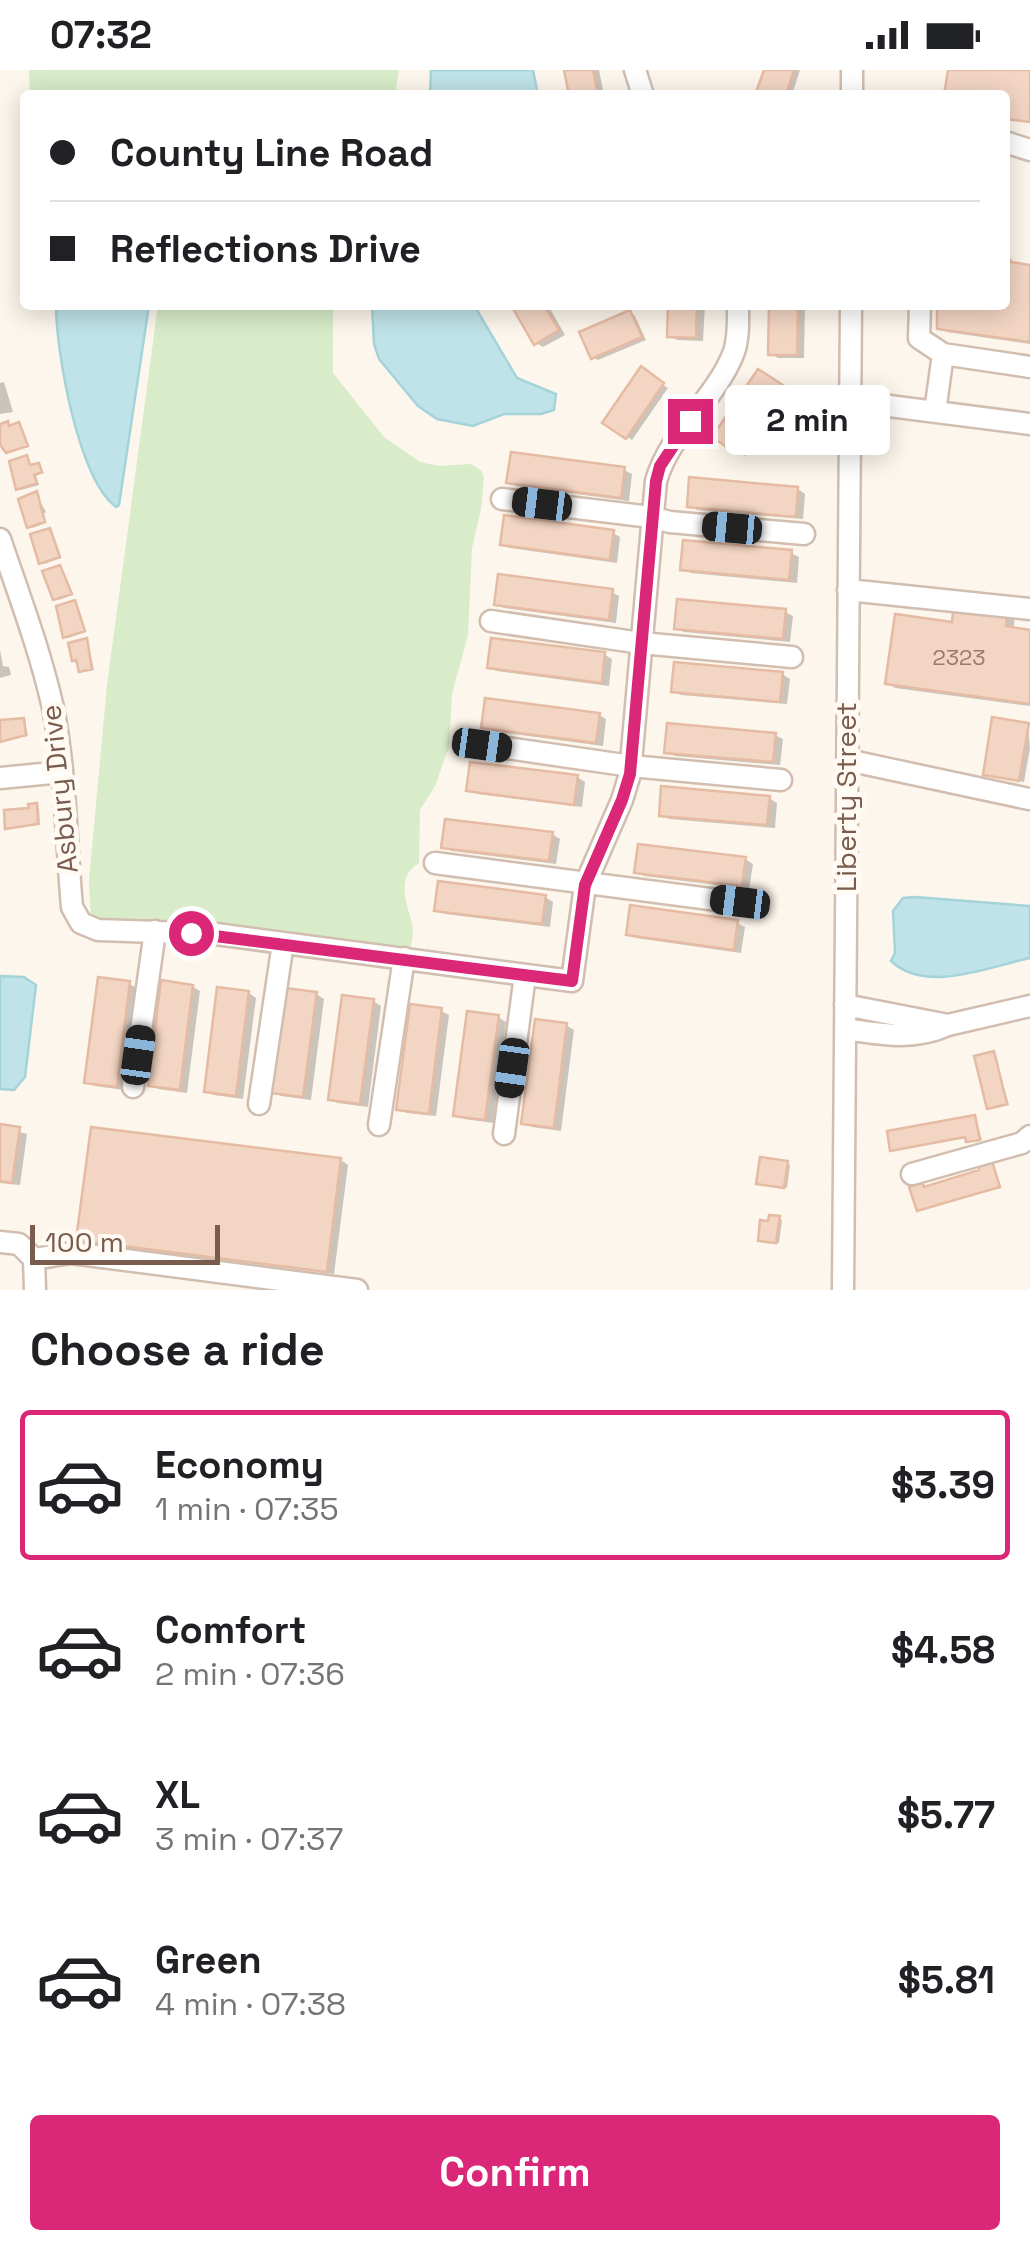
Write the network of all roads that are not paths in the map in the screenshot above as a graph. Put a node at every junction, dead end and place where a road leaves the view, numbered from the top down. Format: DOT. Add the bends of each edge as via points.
graph roads {
  1 [pos="738,310"];
  2 [pos="850,310"];
  3 [pos="920,310"];
  4 [pos="943,354"];
  5 [pos="1030,367"];
  6 [pos="850,400"];
  7 [pos="936,412"];
  8 [pos="1030,424"];
  9 [pos="502,499"];
  10 [pos="651,517"];
  11 [pos="804,534"];
  12 [pos="0,539"];
  13 [pos="848,590"];
  14 [pos="1030,609"];
  15 [pos="490,621"];
  16 [pos="641,643"];
  17 [pos="792,657"];
  18 [pos="465,742"];
  19 [pos="846,760"];
  20 [pos="630,766"];
  21 [pos="62,772"];
  22 [pos="0,778"];
  23 [pos="781,780"];
  24 [pos="1029,798"];
  25 [pos="435,863"];
  26 [pos="586,883"];
  27 [pos="748,904"];
  28 [pos="155,931"];
  29 [pos="283,943"];
  30 [pos="404,958"];
  31 [pos="525,975"];
  32 [pos="845,1005"];
  33 [pos="1030,1008"];
  34 [pos="948,1025"];
  35 [pos="844,1030"];
  36 [pos="133,1087"];
  37 [pos="259,1104"];
  38 [pos="379,1126"];
  39 [pos="504,1134"];
  40 [pos="1030,1136"];
  41 [pos="912,1174"];
  42 [pos="0,1242"];
  43 [pos="34,1259"];
  44 [pos="35,1290"];
  45 [pos="357,1290"];
  46 [pos="842,1290"];
  1 -- 10 [label="street" via="734,352 660,466"];
  2 -- 6 [label="street, Liberty Street"];
  3 -- 4 [label="street" via="919,338"];
  4 -- 5 [label="street"];
  4 -- 7 [label="street"];
  6 -- 7 [label="street"];
  6 -- 13 [label="street, Liberty Street"];
  7 -- 8 [label="street"];
  9 -- 10 [label="street"];
  10 -- 11 [label="street"];
  10 -- 16 [label="street"];
  12 -- 21 [label="street, Asbury Drive" via="48,687"];
  13 -- 14 [label="street"];
  13 -- 19 [label="street, Liberty Street"];
  15 -- 16 [label="street"];
  16 -- 17 [label="street"];
  16 -- 20 [label="street"];
  18 -- 20 [label="street"];
  19 -- 24 [label="street"];
  19 -- 32 [label="street, Liberty Street"];
  20 -- 23 [label="street"];
  20 -- 26 [label="street"];
  21 -- 22 [label="street"];
  21 -- 28 [label="street, Asbury Drive" via="72,907 81,924"];
  25 -- 26 [label="street"];
  26 -- 27 [label="street"];
  26 -- 31 [label="street" via="572,981"];
  28 -- 29 [label="street"];
  28 -- 36 [label="street"];
  29 -- 30 [label="street"];
  29 -- 37 [label="street"];
  30 -- 31 [label="street"];
  30 -- 38 [label="street"];
  31 -- 39 [label="street"];
  32 -- 34 [label="street"];
  32 -- 35 [label="street, Liberty Street"];
  33 -- 34 [label="street"];
  34 -- 35 [label="street" via="906,1036"];
  35 -- 46 [label="street, Liberty Street"];
  40 -- 41 [label="street"];
  42 -- 43 [label="street" via="19,1244"];
  43 -- 44 [label="street"];
  43 -- 45 [label="street" via="71,1254"];
}
